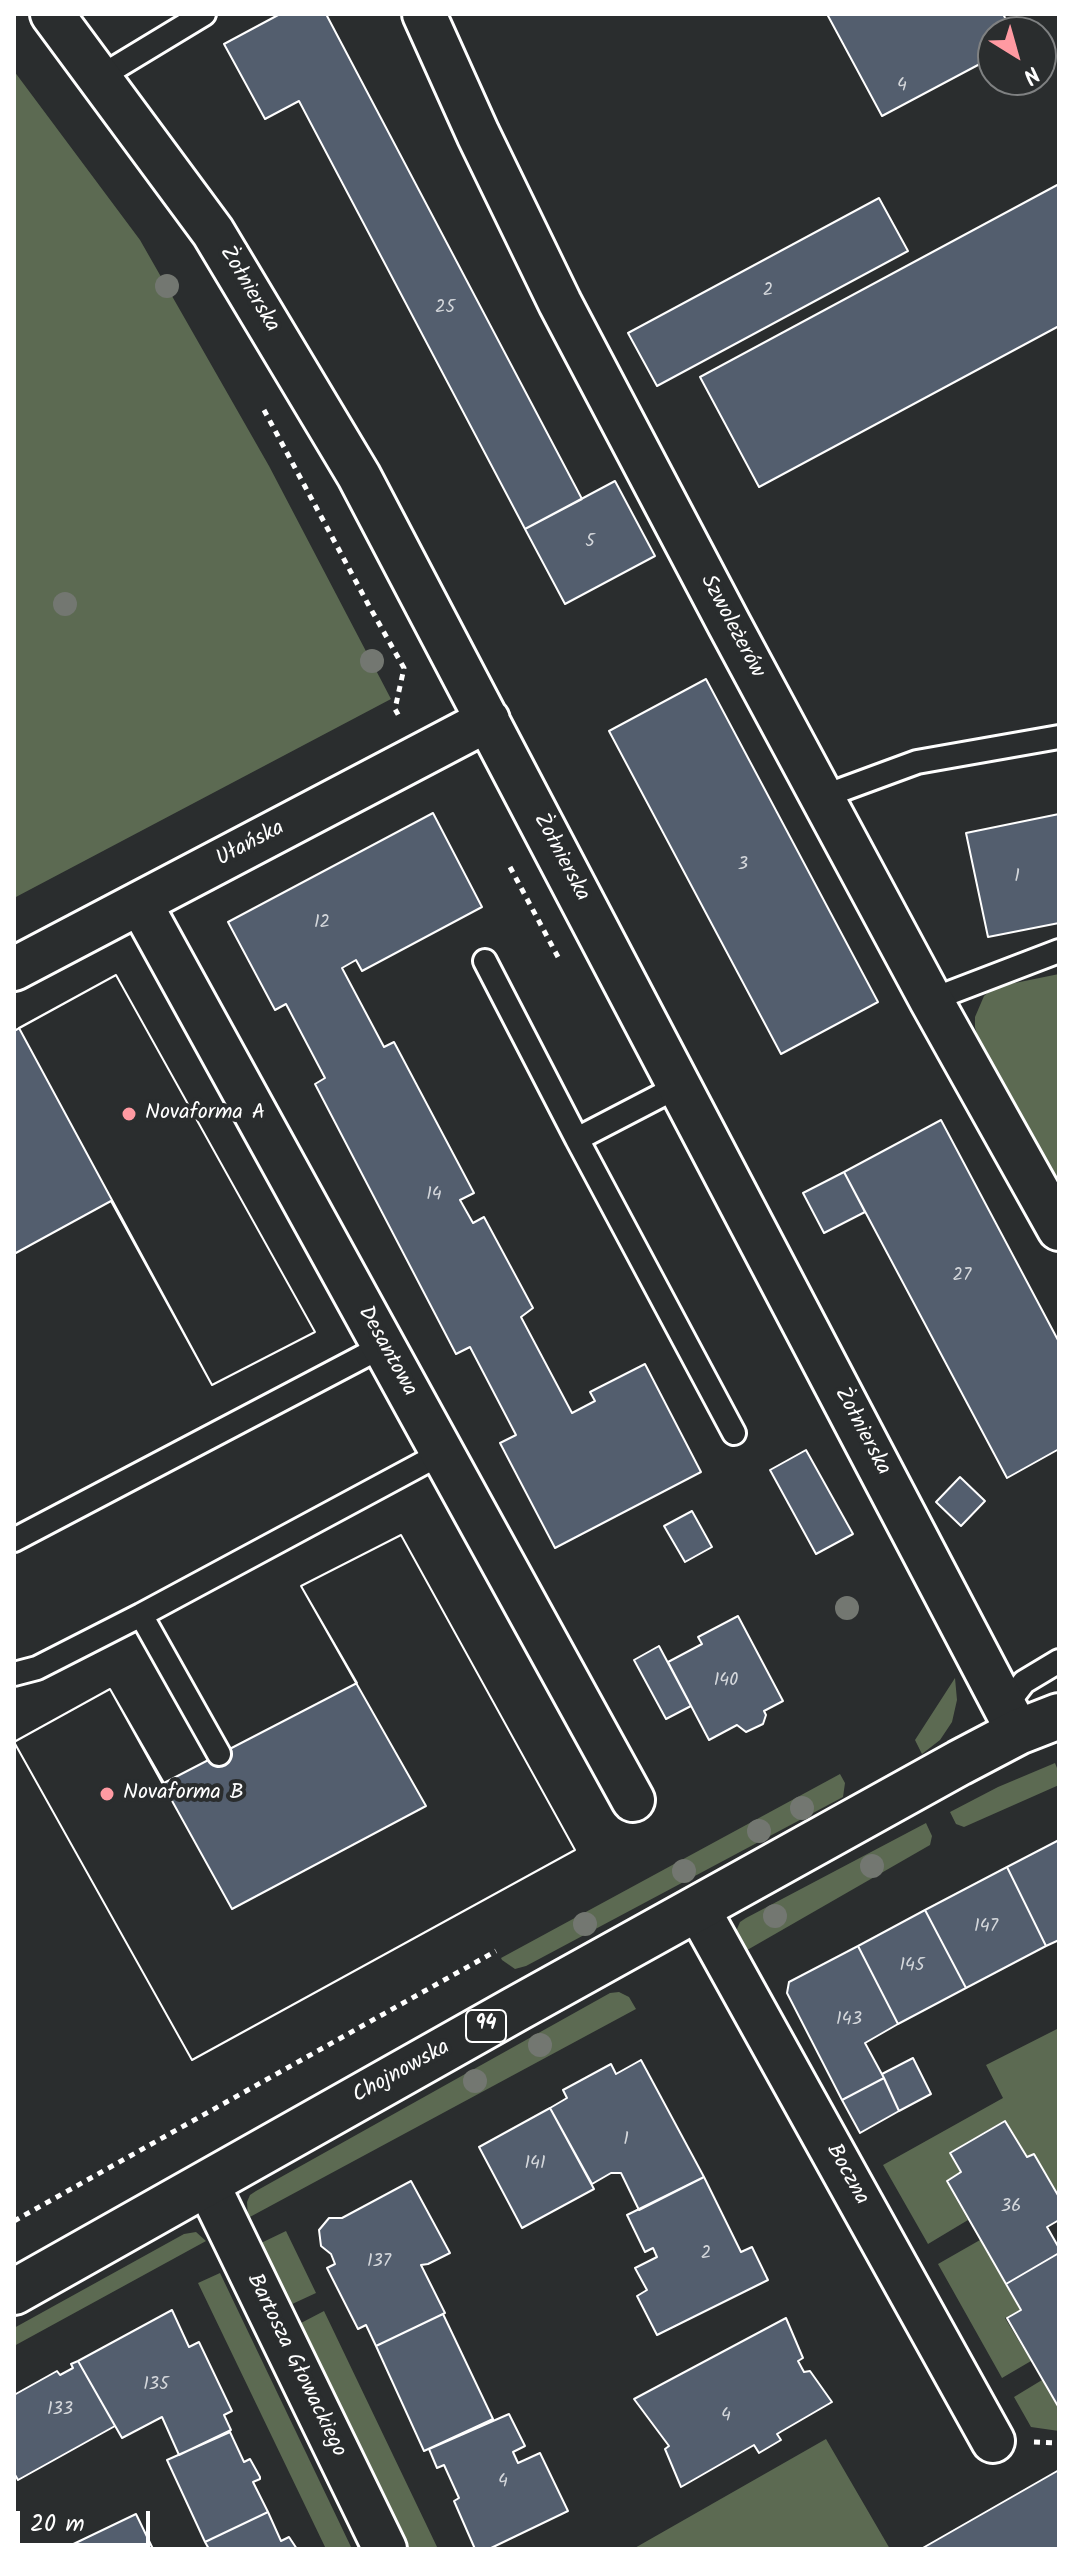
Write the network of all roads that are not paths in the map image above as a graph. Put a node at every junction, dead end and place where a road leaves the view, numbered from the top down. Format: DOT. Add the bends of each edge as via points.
graph roads {
  1 [pos="52,14"];
  2 [pos="204,14"];
  3 [pos="424,14"];
  4 [pos="100,77"];
  5 [pos="488,720"];
  6 [pos="1059,737"];
  7 [pos="822,797"];
  8 [pos="140,903"];
  9 [pos="1059,951"];
  10 [pos="485,961"];
  11 [pos="14,969"];
  12 [pos="931,1000"];
  13 [pos="679,1086"];
  14 [pos="577,1139"];
  15 [pos="1059,1229"];
  16 [pos="383,1346"];
  17 [pos="734,1433"];
  18 [pos="442,1453"];
  19 [pos="14,1540"];
  20 [pos="141,1615"];
  21 [pos="1059,1661"];
  22 [pos="14,1674"];
  23 [pos="1059,1716"];
  24 [pos="1012,1719"];
  25 [pos="219,1754"];
  26 [pos="633,1800"];
  27 [pos="698,1909"];
  28 [pos="207,2183"];
  29 [pos="14,2292"];
  30 [pos="993,2441"];
  31 [pos="385,2549"];
  1 -- 4 [label="street, Żołnierska"];
  2 -- 4 [label="lane"];
  3 -- 7 [label="street, Szwoleżerów" via="560,303"];
  4 -- 5 [label="street, Żołnierska" via="221,245 359,476"];
  5 -- 8 [label="street, Ułańska"];
  5 -- 13 [label="street, Żołnierska"];
  6 -- 7 [label="lane" via="917,762"];
  7 -- 12 [label="street, Szwoleżerów"];
  8 -- 11 [label="street, Ułańska"];
  8 -- 16 [label="street, Desantowa"];
  9 -- 12 [label="lane"];
  10 -- 14 [label="lane"];
  12 -- 15 [label="street, Szwoleżerów"];
  13 -- 14 [label="lane"];
  13 -- 24 [label="street, Żołnierska"];
  14 -- 17 [label="lane"];
  16 -- 18 [label="street, Desantowa"];
  16 -- 19 [label="lane"];
  18 -- 20 [label="lane"];
  18 -- 26 [label="street, Desantowa"];
  20 -- 22 [label="lane" via="37,1668"];
  20 -- 25 [label="lane"];
  21 -- 24 [label="lane, Chojnowska" via="1024,1682"];
  23 -- 24 [label="main road, Chojnowska / 94"];
  24 -- 27 [label="main road, Chojnowska / 94" via="959,1763"];
  27 -- 28 [label="main road, Chojnowska / 94"];
  27 -- 30 [label="street, Boczna"];
  28 -- 29 [label="main road, Chojnowska / 94"];
  28 -- 31 [label="street, Bartosza Głowackiego"];
}
